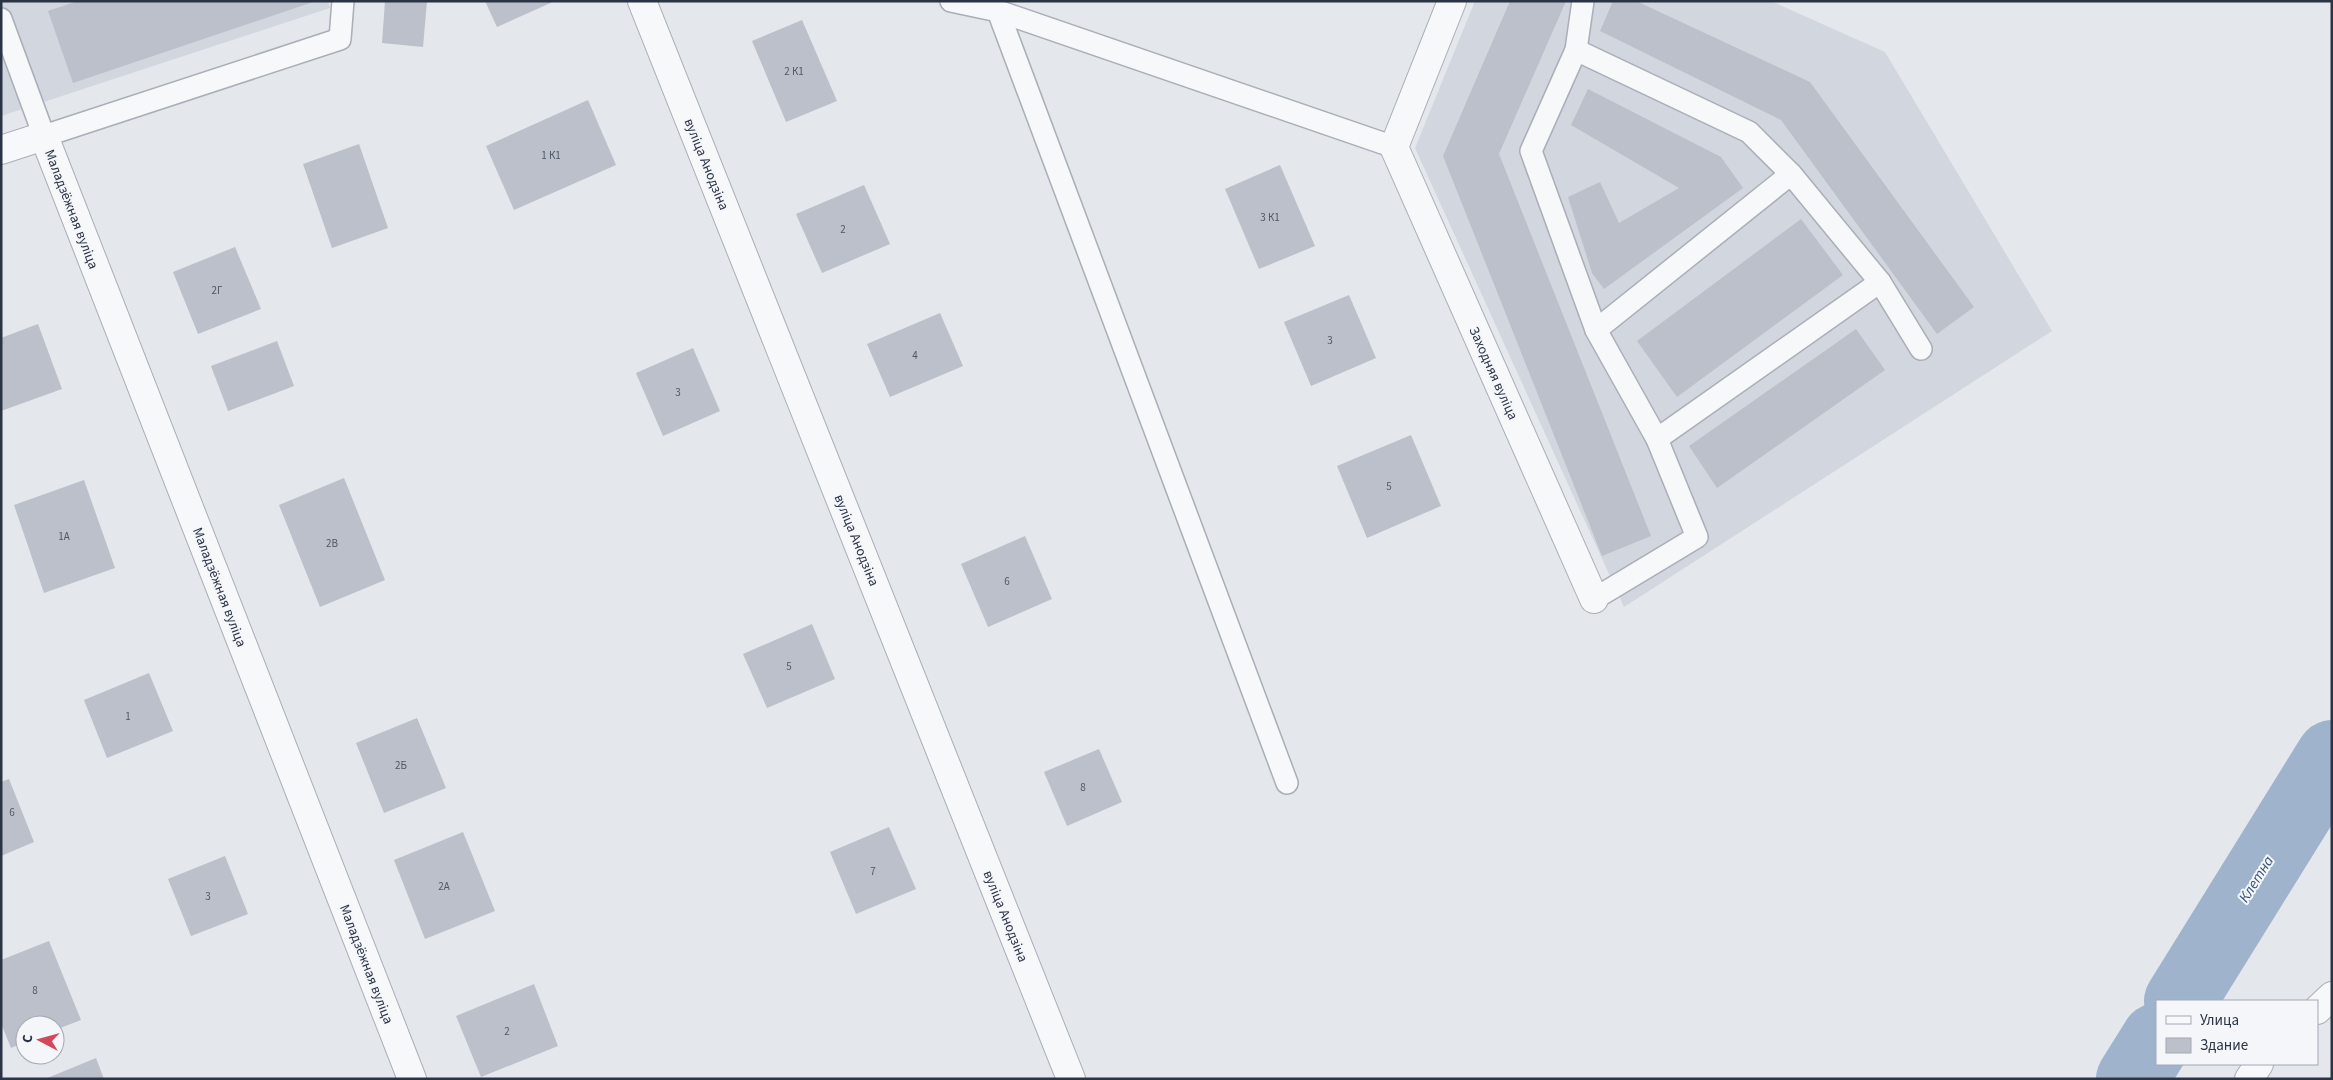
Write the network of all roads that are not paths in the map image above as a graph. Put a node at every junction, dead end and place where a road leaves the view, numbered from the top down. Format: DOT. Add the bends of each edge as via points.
graph roads {
  1 [pos="343,1"];
  2 [pos="642,1"];
  3 [pos="951,1"];
  4 [pos="1452,1"];
  5 [pos="1583,1"];
  6 [pos="998,11"];
  7 [pos="1,19"];
  8 [pos="1576,50"];
  9 [pos="44,136"];
  10 [pos="1394,147"];
  11 [pos="1,150"];
  12 [pos="1791,174"];
  13 [pos="1880,282"];
  14 [pos="1596,330"];
  15 [pos="1922,349"];
  16 [pos="1657,439"];
  17 [pos="1594,599"];
  18 [pos="1287,783"];
  19 [pos="2332,996"];
  20 [pos="2318,1009"];
  21 [pos="2258,1065"];
  22 [pos="412,1079"];
  23 [pos="1071,1079"];
  24 [pos="2249,1079"];
  1 -- 9 [label="lane" via="340,39"];
  2 -- 23 [label="street, вуліца Анодзіна"];
  3 -- 6 [label="lane"];
  4 -- 10 [label="street"];
  5 -- 8 [label="lane"];
  6 -- 10 [label="lane"];
  6 -- 18 [label="lane"];
  7 -- 9 [label="lane"];
  8 -- 12 [label="lane" via="1749,132"];
  8 -- 14 [label="lane" via="1531,151"];
  9 -- 11 [label="street, Маладзёжная вуліца"];
  9 -- 22 [label="street, Маладзёжная вуліца"];
  10 -- 17 [label="street, Заходняя вуліца"];
  12 -- 13 [label="lane"];
  12 -- 14 [label="lane"];
  13 -- 15 [label="lane"];
  13 -- 16 [label="lane"];
  14 -- 16 [label="lane"];
  16 -- 17 [label="lane" via="1696,537"];
  19 -- 20 [label="street"];
  21 -- 24 [label="street"];
}
